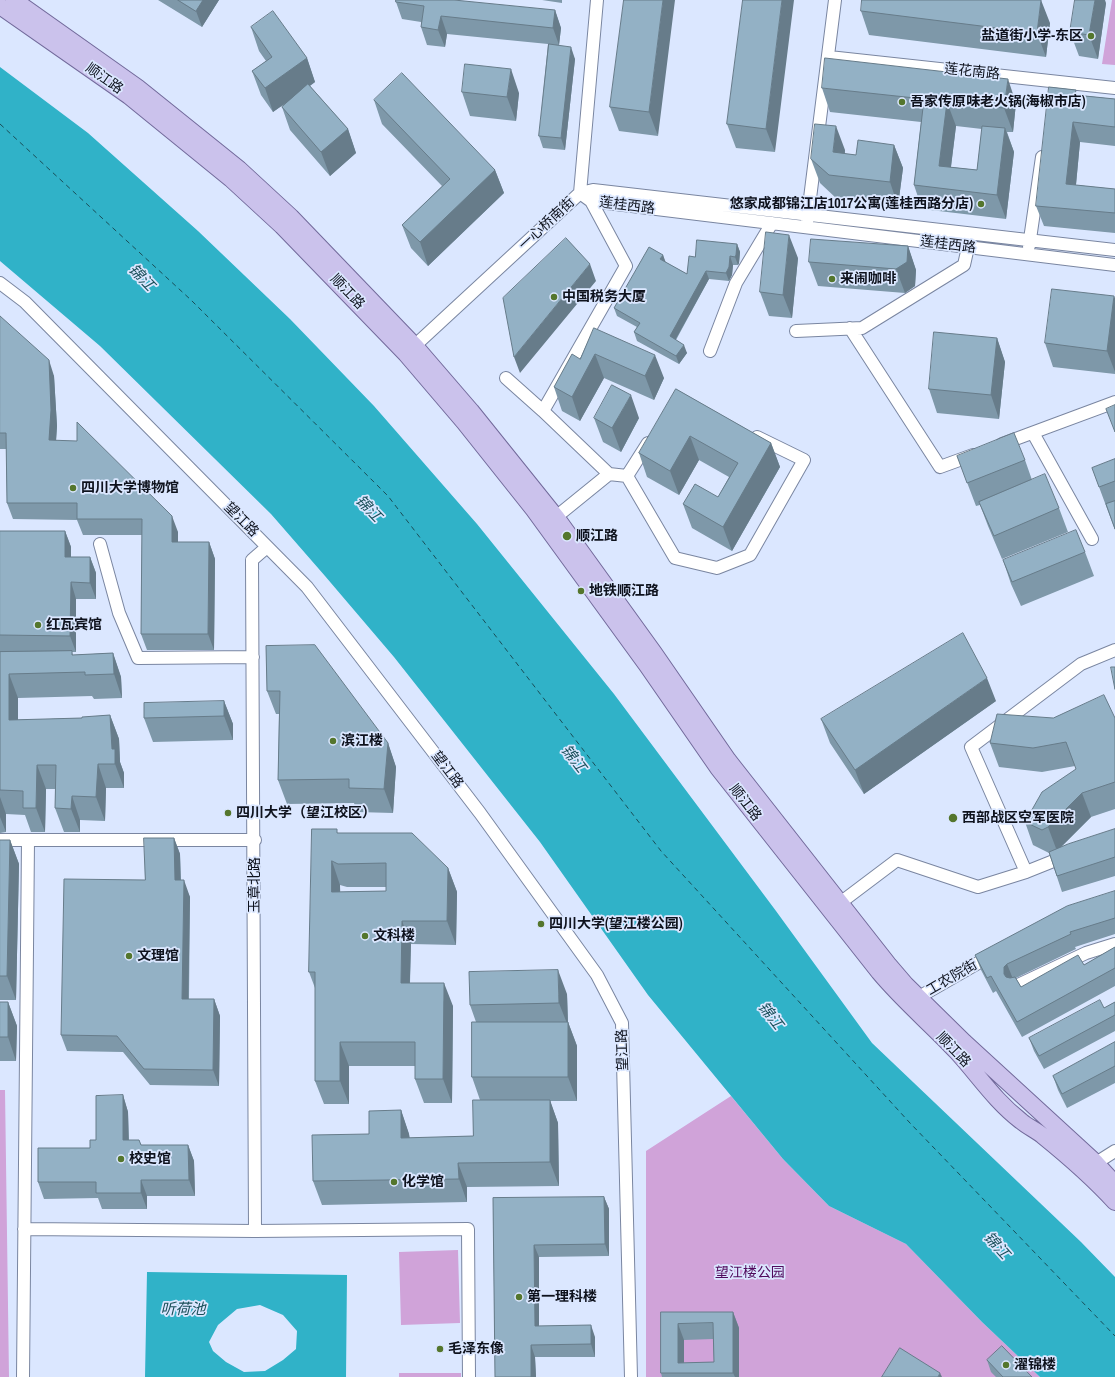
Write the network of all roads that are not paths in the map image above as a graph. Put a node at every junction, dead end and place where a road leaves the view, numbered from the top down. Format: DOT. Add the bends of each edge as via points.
graph roads {
  1 [pos="14,0"];
  2 [pos="597,0"];
  3 [pos="836,0"];
  4 [pos="0,6"];
  5 [pos="829,57"];
  6 [pos="1052,81"];
  7 [pos="1115,88"];
  8 [pos="1050,96"];
  9 [pos="1043,149"];
  10 [pos="580,193"];
  11 [pos="591,201"];
  12 [pos="808,214"];
  13 [pos="772,224"];
  14 [pos="806,228"];
  15 [pos="1031,240"];
  16 [pos="968,247"];
  17 [pos="1115,250"];
  18 [pos="1028,254"];
  19 [pos="1115,265"];
  20 [pos="0,283"];
  21 [pos="850,328"];
  22 [pos="796,331"];
  23 [pos="410,350"];
  24 [pos="710,351"];
  25 [pos="506,378"];
  26 [pos="1115,402"];
  27 [pos="544,411"];
  28 [pos="655,430"];
  29 [pos="747,432"];
  30 [pos="1033,433"];
  31 [pos="609,474"];
  32 [pos="627,476"];
  33 [pos="556,517"];
  34 [pos="1092,539"];
  35 [pos="100,544"];
  36 [pos="267,547"];
  37 [pos="1115,650"];
  38 [pos="254,657"];
  39 [pos="0,840"];
  40 [pos="255,840"];
  41 [pos="28,841"];
  42 [pos="1074,852"];
  43 [pos="1026,872"];
  44 [pos="840,903"];
  45 [pos="1115,944"];
  46 [pos="1002,950"];
  47 [pos="1016,986"];
  48 [pos="919,997"];
  49 [pos="1115,1151"];
  50 [pos="1096,1163"];
  51 [pos="1115,1184"];
  52 [pos="1115,1202"];
  53 [pos="24,1229"];
  54 [pos="256,1231"];
  55 [pos="23,1377"];
  56 [pos="469,1377"];
  57 [pos="631,1377"];
  1 -- 23 [label="main road, 顺江路" via="137,87 239,169 291,217"];
  2 -- 10 [label="street, 一心桥南街"];
  3 -- 5 [label="street"];
  4 -- 23 [label="main road, 顺江路" via="129,96 231,179"];
  5 -- 6 [label="street, 莲花南路"];
  5 -- 12 [label="street"];
  6 -- 7 [label="street, 莲花南路"];
  6 -- 8 [label="street"];
  9 -- 15 [label="street"];
  10 -- 11 [label="street, 莲桂西路"];
  10 -- 12 [label="street, 莲桂西路" via="594,190"];
  10 -- 23 [label="street, 一心桥南街"];
  11 -- 13 [label="street, 莲桂西路"];
  11 -- 27 [label="street" via="626,266"];
  12 -- 14 [label="street"];
  12 -- 15 [label="street, 莲桂西路"];
  13 -- 14 [label="street, 莲桂西路"];
  13 -- 24 [label="street" via="736,283"];
  14 -- 16 [label="street, 莲桂西路"];
  15 -- 17 [label="street, 莲桂西路"];
  15 -- 18 [label="street"];
  16 -- 18 [label="street, 莲桂西路"];
  16 -- 21 [label="street" via="964,265 862,328"];
  18 -- 19 [label="street, 莲桂西路"];
  20 -- 36 [label="street, 望江路" via="26,302"];
  21 -- 22 [label="street"];
  21 -- 30 [label="street" via="940,467"];
  23 -- 33 [label="main road, 顺江路" via="471,411"];
  23 -- 52 [label="main road, 顺江路" via="534,510 718,768 883,978 956,1051 992,1096 1021,1122 1042,1135 1093,1179"];
  25 -- 27 [label="street"];
  26 -- 30 [label="street"];
  27 -- 31 [label="street"];
  28 -- 32 [label="street"];
  29 -- 32 [label="street" via="804,460 750,555 717,568 676,558"];
  30 -- 34 [label="street"];
  31 -- 32 [label="street"];
  31 -- 33 [label="street"];
  33 -- 44 [label="main road, 顺江路" via="650,646 728,760"];
  35 -- 38 [label="street" via="119,613 138,658"];
  36 -- 38 [label="street, 玉章北路" via="252,560"];
  36 -- 57 [label="street, 望江路" via="307,587 480,813 597,975 622,1022"];
  37 -- 43 [label="street" via="1081,664 970,747"];
  38 -- 40 [label="street, 玉章北路"];
  39 -- 41 [label="street"];
  40 -- 41 [label="street"];
  40 -- 54 [label="street, 玉章北路"];
  41 -- 53 [label="street"];
  42 -- 43 [label="street"];
  43 -- 44 [label="street" via="978,887 897,860"];
  44 -- 48 [label="main road, 顺江路" via="897,975"];
  45 -- 47 [label="street" via="1086,953"];
  46 -- 48 [label="street, 工农院街"];
  48 -- 50 [label="main road, 顺江路" via="964,1042"];
  49 -- 50 [label="street"];
  50 -- 51 [label="main road, 顺江路"];
  53 -- 54 [label="street"];
  53 -- 55 [label="street"];
  54 -- 56 [label="street" via="468,1229"];
}
